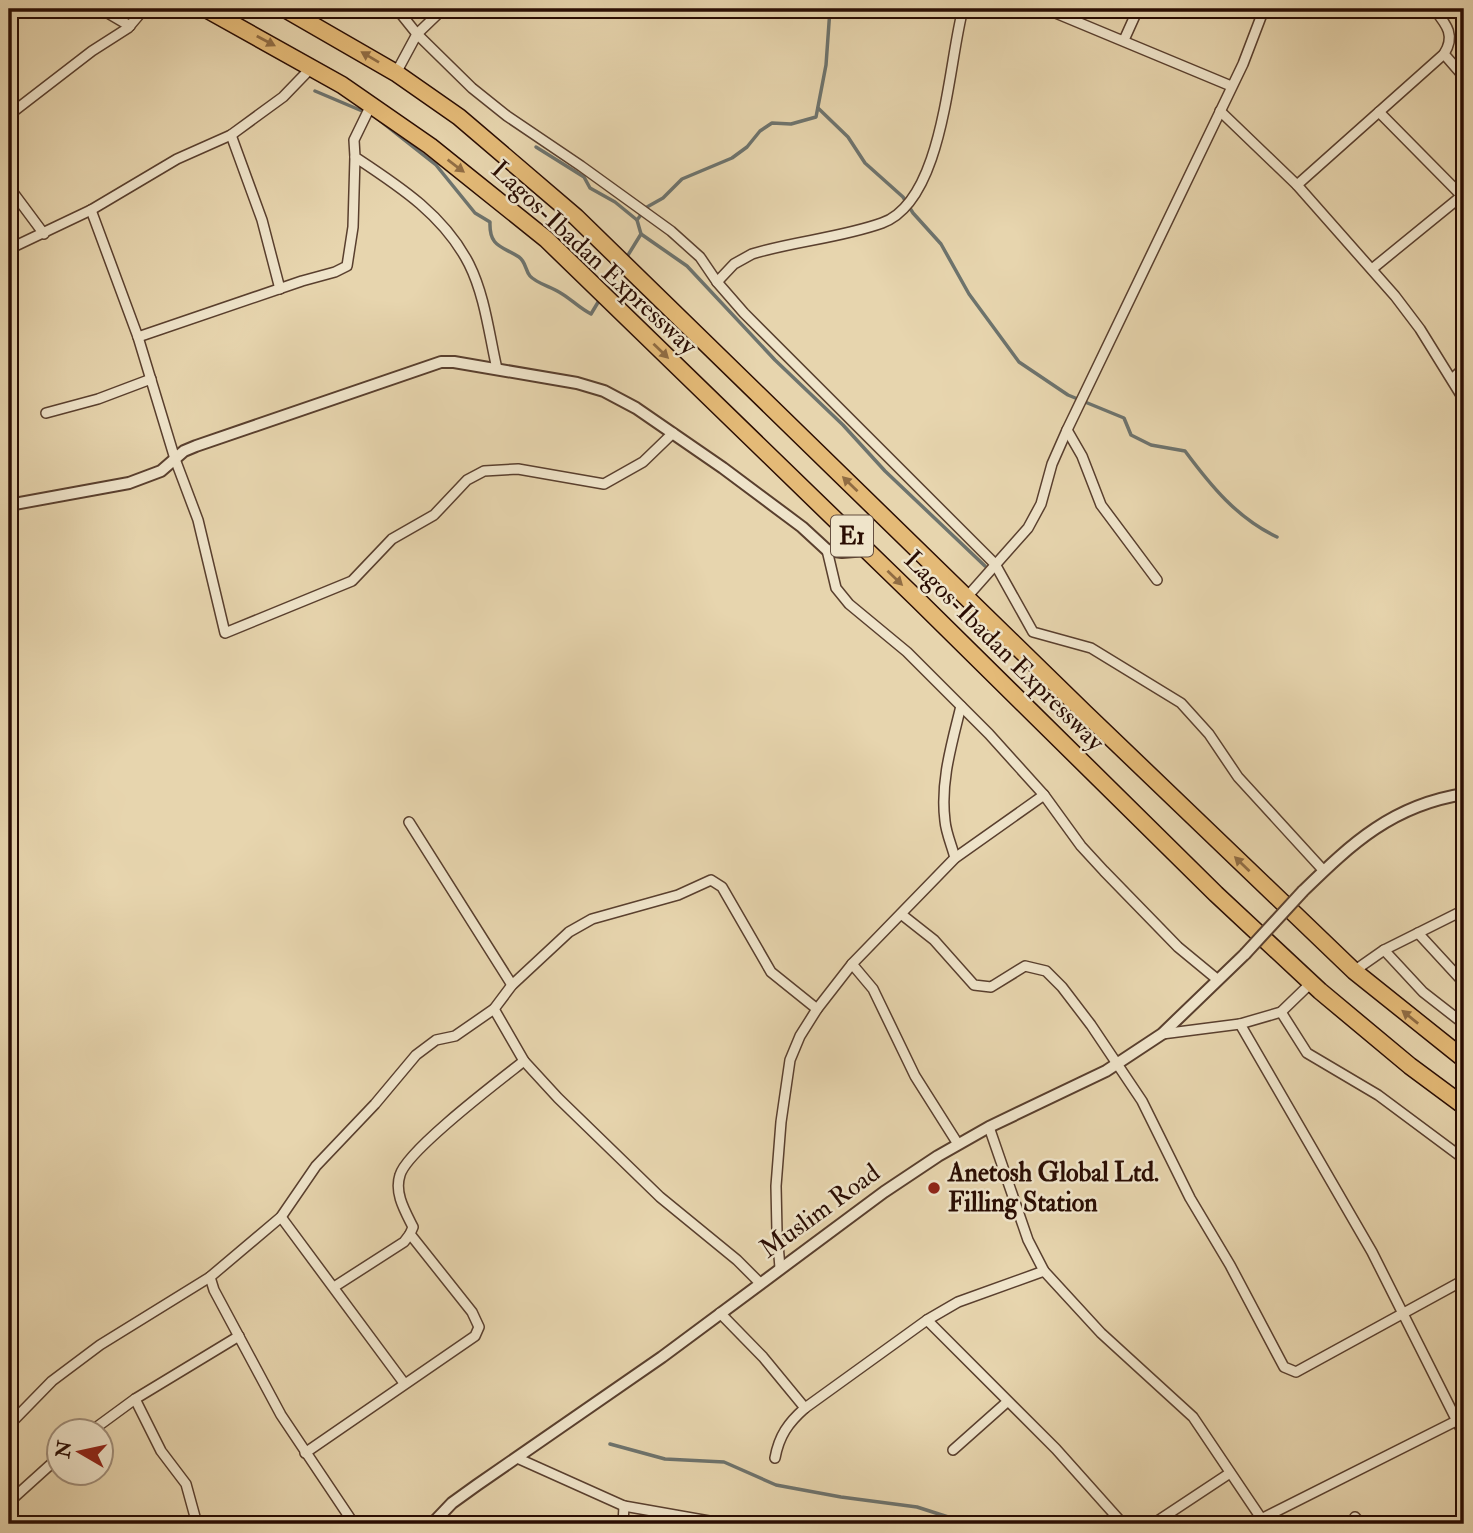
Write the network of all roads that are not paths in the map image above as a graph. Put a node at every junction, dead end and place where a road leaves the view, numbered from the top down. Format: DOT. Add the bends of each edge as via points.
graph roads {
  1 [pos="101,9"];
  2 [pos="144,9"];
  3 [pos="206,9"];
  4 [pos="285,9"];
  5 [pos="397,9"];
  6 [pos="443,9"];
  7 [pos="962,9"];
  8 [pos="1046,9"];
  9 [pos="1138,9"];
  10 [pos="1264,9"];
  11 [pos="1434,9"];
  12 [pos="130,26"];
  13 [pos="417,34"];
  14 [pos="1124,40"];
  15 [pos="1444,54"];
  16 [pos="312,67"];
  17 [pos="396,74"];
  18 [pos="1464,77"];
  19 [pos="1231,86"];
  20 [pos="371,105"];
  21 [pos="1220,111"];
  22 [pos="1379,112"];
  23 [pos="9,115"];
  24 [pos="231,135"];
  25 [pos="355,157"];
  26 [pos="1297,185"];
  27 [pos="9,187"];
  28 [pos="1463,195"];
  29 [pos="91,211"];
  30 [pos="44,234"];
  31 [pos="9,249"];
  32 [pos="1372,269"];
  33 [pos="717,282"];
  34 [pos="280,289"];
  35 [pos="138,337"];
  36 [pos="1464,368"];
  37 [pos="497,369"];
  38 [pos="151,379"];
  39 [pos="1452,379"];
  40 [pos="1464,400"];
  41 [pos="46,413"];
  42 [pos="1068,430"];
  43 [pos="673,433"];
  44 [pos="175,459"];
  45 [pos="9,505"];
  46 [pos="827,550"];
  47 [pos="867,550"];
  48 [pos="995,564"];
  49 [pos="1157,580"];
  50 [pos="966,598"];
  51 [pos="961,706"];
  52 [pos="1464,794"];
  53 [pos="1044,795"];
  54 [pos="409,822"];
  55 [pos="956,858"];
  56 [pos="1324,871"];
  57 [pos="1464,910"];
  58 [pos="901,914"];
  59 [pos="1418,933"];
  60 [pos="1384,950"];
  61 [pos="852,964"];
  62 [pos="1354,971"];
  63 [pos="1218,980"];
  64 [pos="1311,983"];
  65 [pos="1464,983"];
  66 [pos="512,985"];
  67 [pos="494,1009"];
  68 [pos="817,1009"];
  69 [pos="1282,1012"];
  70 [pos="1240,1024"];
  71 [pos="1464,1024"];
  72 [pos="1162,1034"];
  73 [pos="1464,1059"];
  74 [pos="524,1061"];
  75 [pos="1118,1065"];
  76 [pos="1464,1106"];
  77 [pos="989,1127"];
  78 [pos="958,1144"];
  79 [pos="1464,1159"];
  80 [pos="281,1217"];
  81 [pos="410,1234"];
  82 [pos="780,1268"];
  83 [pos="1044,1271"];
  84 [pos="210,1277"];
  85 [pos="1464,1280"];
  86 [pos="760,1283"];
  87 [pos="334,1287"];
  88 [pos="720,1313"];
  89 [pos="1402,1314"];
  90 [pos="927,1320"];
  91 [pos="239,1336"];
  92 [pos="404,1383"];
  93 [pos="135,1399"];
  94 [pos="1007,1402"];
  95 [pos="805,1408"];
  96 [pos="109,1418"];
  97 [pos="1460,1419"];
  98 [pos="9,1425"];
  99 [pos="1464,1435"];
  100 [pos="953,1450"];
  101 [pos="305,1453"];
  102 [pos="517,1458"];
  103 [pos="775,1458"];
  104 [pos="46,1470"];
  105 [pos="1230,1472"];
  106 [pos="9,1503"];
  107 [pos="624,1506"];
  108 [pos="1263,1522"];
  109 [pos="431,1523"];
  110 [pos="197,1524"];
  111 [pos="354,1524"];
  112 [pos="623,1524"];
  113 [pos="726,1524"];
  114 [pos="1123,1524"];
  115 [pos="1153,1524"];
  1 -- 12 [label="street"];
  2 -- 12 [label="street"];
  3 -- 16 [label="highway, Lagos-Ibadan Expressway / E1, one-way"];
  17 -- 4 [label="highway, Lagos-Ibadan Expressway / E1, one-way"];
  5 -- 13 [label="street"];
  6 -- 13 [label="street"];
  7 -- 33 [label="street" via="933,156 914,198 885,222 752,254"];
  8 -- 14 [label="street"];
  9 -- 14 [label="street"];
  10 -- 19 [label="street"];
  11 -- 15 [label="street" via="1451,36"];
  12 -- 23 [label="street"];
  13 -- 17 [label="street"];
  13 -- 33 [label="street" via="507,117 671,231 700,257"];
  14 -- 19 [label="street"];
  15 -- 18 [label="street"];
  15 -- 22 [label="street"];
  16 -- 20 [label="highway, Lagos-Ibadan Expressway / E1"];
  16 -- 24 [label="street" via="283,97"];
  50 -- 17 [label="highway, Lagos-Ibadan Expressway / E1, one-way" via="576,217 459,117"];
  19 -- 21 [label="street"];
  20 -- 25 [label="street" via="354,139"];
  20 -- 47 [label="highway, Lagos-Ibadan Expressway / E1, one-way" via="479,183 546,239"];
  21 -- 26 [label="street"];
  21 -- 42 [label="street"];
  22 -- 26 [label="street"];
  22 -- 28 [label="street"];
  24 -- 29 [label="street" via="177,159"];
  24 -- 34 [label="street" via="262,220"];
  25 -- 34 [label="street" via="348,266"];
  25 -- 37 [label="street" via="399,185 436,217 469,263 482,298"];
  26 -- 32 [label="street"];
  27 -- 30 [label="street"];
  28 -- 32 [label="street"];
  29 -- 30 [label="street"];
  29 -- 35 [label="street"];
  30 -- 31 [label="street"];
  32 -- 39 [label="street" via="1420,329"];
  33 -- 48 [label="street"];
  34 -- 35 [label="street"];
  35 -- 38 [label="street"];
  36 -- 39 [label="street"];
  37 -- 43 [label="street" via="604,391"];
  37 -- 44 [label="street" via="441,362 196,446"];
  38 -- 41 [label="street"];
  38 -- 44 [label="street"];
  39 -- 40 [label="street"];
  42 -- 48 [label="street" via="1028,528"];
  42 -- 49 [label="street" via="1101,505"];
  43 -- 44 [label="street" via="643,462 604,484 518,469 484,471 467,480 434,515 392,538 352,581 225,633 198,520"];
  43 -- 46 [label="street"];
  44 -- 45 [label="street" via="161,471 129,483"];
  46 -- 47 [label="street"];
  46 -- 51 [label="street" via="836,588 849,604 907,652"];
  47 -- 64 [label="highway, Lagos-Ibadan Expressway / E1, one-way"];
  48 -- 50 [label="street"];
  48 -- 56 [label="street" via="1033,632 1091,648 1181,703 1238,777"];
  62 -- 50 [label="highway, Lagos-Ibadan Expressway / E1, one-way"];
  51 -- 53 [label="street"];
  51 -- 55 [label="street" via="944,796 945,823"];
  52 -- 56 [label="street, Muslim Road" via="1425,802 1392,817"];
  53 -- 55 [label="street"];
  53 -- 63 [label="street" via="1104,871 1178,947"];
  54 -- 66 [label="street"];
  55 -- 58 [label="street"];
  56 -- 63 [label="street, Muslim Road, bridge"];
  57 -- 59 [label="street"];
  58 -- 61 [label="street"];
  58 -- 75 [label="street" via="934,940 974,985 991,987 1025,966 1046,971"];
  59 -- 60 [label="street"];
  59 -- 65 [label="street"];
  60 -- 62 [label="street"];
  60 -- 71 [label="street" via="1423,992"];
  61 -- 68 [label="street"];
  61 -- 78 [label="street" via="873,989 915,1076"];
  73 -- 62 [label="highway, Lagos-Ibadan Expressway / E1, one-way"];
  63 -- 72 [label="street, Muslim Road"];
  64 -- 69 [label="street"];
  64 -- 76 [label="highway, Lagos-Ibadan Expressway / E1"];
  66 -- 67 [label="street"];
  66 -- 68 [label="street" via="569,932 592,919 678,895 711,880 722,887 771,972"];
  67 -- 74 [label="street"];
  67 -- 80 [label="street" via="416,1055 316,1166"];
  68 -- 82 [label="street" via="800,1036 785,1084 776,1186"];
  69 -- 70 [label="street"];
  69 -- 79 [label="street" via="1307,1053 1378,1095"];
  70 -- 72 [label="street"];
  70 -- 89 [label="street"];
  72 -- 75 [label="street, Muslim Road"];
  74 -- 81 [label="street" via="444,1125 400,1173 398,1190 413,1227"];
  74 -- 86 [label="street" via="660,1197"];
  75 -- 77 [label="street, Muslim Road"];
  75 -- 89 [label="street" via="1142,1101 1284,1367 1296,1372"];
  77 -- 78 [label="street, Muslim Road"];
  77 -- 83 [label="street" via="1028,1240"];
  78 -- 82 [label="street, Muslim Road"];
  80 -- 84 [label="street"];
  80 -- 87 [label="street"];
  81 -- 87 [label="street"];
  81 -- 92 [label="street" via="479,1327 475,1336"];
  82 -- 86 [label="street, Muslim Road"];
  83 -- 90 [label="street" via="958,1302"];
  83 -- 105 [label="street" via="1101,1333 1193,1417"];
  84 -- 91 [label="street"];
  84 -- 98 [label="street" via="100,1345 52,1381"];
  85 -- 89 [label="street"];
  86 -- 88 [label="street, Muslim Road"];
  87 -- 92 [label="street"];
  88 -- 95 [label="street"];
  88 -- 102 [label="street, Muslim Road"];
  89 -- 97 [label="street"];
  90 -- 94 [label="street"];
  90 -- 95 [label="street"];
  91 -- 93 [label="street"];
  91 -- 101 [label="street"];
  92 -- 101 [label="street"];
  93 -- 96 [label="street"];
  93 -- 110 [label="street" via="161,1451 186,1484"];
  94 -- 100 [label="street"];
  94 -- 114 [label="street"];
  95 -- 103 [label="street" via="779,1439"];
  97 -- 99 [label="street"];
  97 -- 108 [label="street"];
  101 -- 111 [label="street"];
  102 -- 107 [label="street"];
  102 -- 109 [label="street, Muslim Road"];
  104 -- 106 [label="street"];
  105 -- 108 [label="street"];
  105 -- 115 [label="street"];
  107 -- 112 [label="street"];
  107 -- 113 [label="street"];
}
